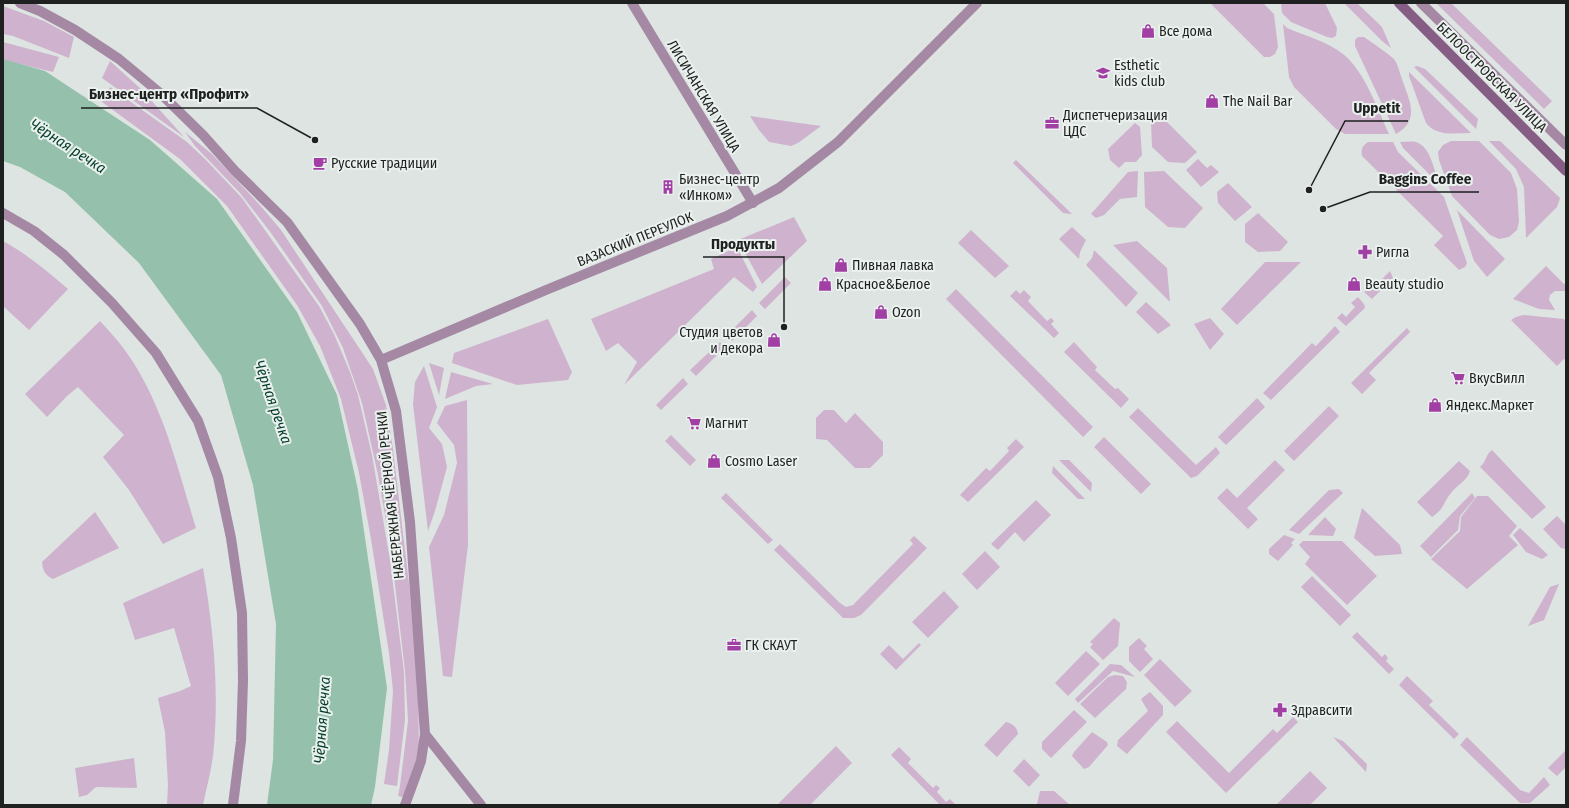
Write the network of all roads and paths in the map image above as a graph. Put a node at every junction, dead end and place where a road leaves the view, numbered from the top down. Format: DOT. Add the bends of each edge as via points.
graph roads {
  1 [pos="20,3"];
  2 [pos="632,3"];
  3 [pos="977,3"];
  4 [pos="1398,3"];
  5 [pos="1421,3"];
  6 [pos="1566,144"];
  7 [pos="1566,171"];
  8 [pos="753,203"];
  9 [pos="3,213"];
  10 [pos="381,360"];
  11 [pos="425,734"];
  12 [pos="233,805"];
  13 [pos="405,805"];
  14 [pos="481,805"];
  1 -- 10 [label="street, НАБЕРЕЖНАЯ ЧЁРНОЙ РЕЧКИ" via="75,30 119,59 203,134 235,171 287,222 360,324"];
  2 -- 8 [label="street, ЛИСИЧАНСКАЯ УЛИЦА"];
  3 -- 8 [label="street, ВАЗАСКИЙ ПЕРЕУЛОК" via="838,142 779,188"];
  4 -- 7 [label="main road, БЕЛООСТРОВСКАЯ УЛИЦА"];
  5 -- 6 [label="street, БЕЛООСТРОВСКАЯ УЛИЦА"];
  8 -- 10 [label="street, ВАЗАСКИЙ ПЕРЕУЛОК"];
  9 -- 12 [label="street" via="34,231 64,255 112,303 156,354 198,421 218,477 231,538 242,613 241,741"];
  10 -- 11 [label="street, НАБЕРЕЖНАЯ ЧЁРНОЙ РЕЧКИ" via="396,411 410,522"];
  11 -- 13 [label="street, НАБЕРЕЖНАЯ ЧЁРНОЙ РЕЧКИ" via="421,761"];
  11 -- 14 [label="street"];
}
